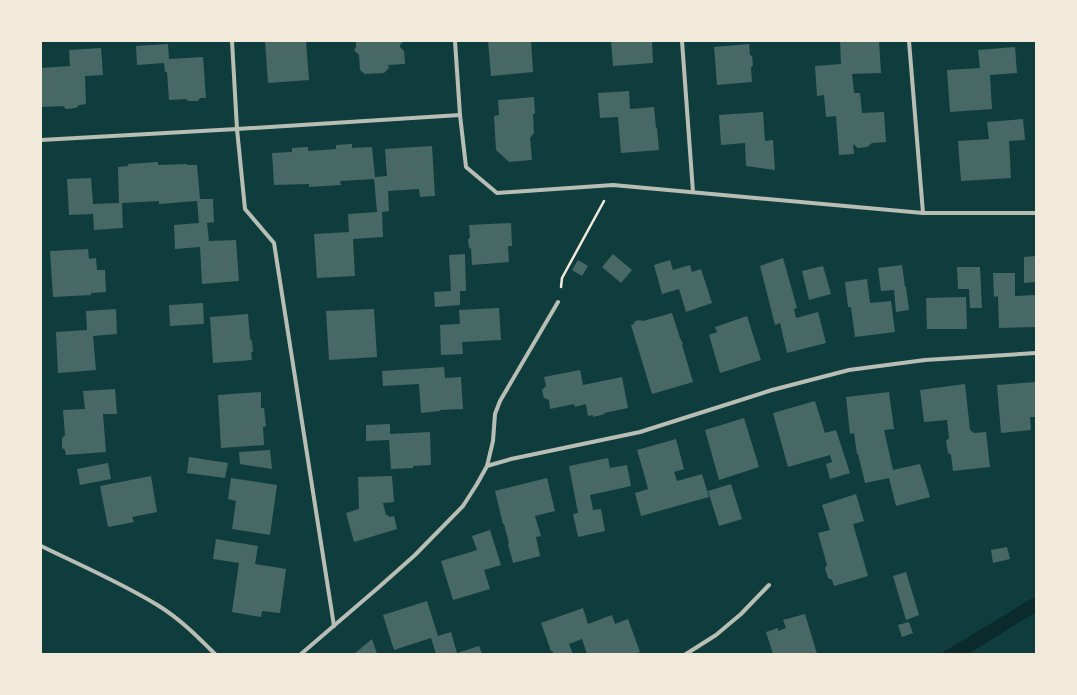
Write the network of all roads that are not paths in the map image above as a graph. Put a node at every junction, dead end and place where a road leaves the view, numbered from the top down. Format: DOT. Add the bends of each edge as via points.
graph roads {
  1 [pos="232,41"];
  2 [pos="455,41"];
  3 [pos="682,41"];
  4 [pos="909,41"];
  5 [pos="460,115"];
  6 [pos="237,129"];
  7 [pos="41,140"];
  8 [pos="693,192"];
  9 [pos="923,213"];
  10 [pos="1036,213"];
  11 [pos="558,302"];
  12 [pos="1036,353"];
  13 [pos="487,466"];
  14 [pos="41,546"];
  15 [pos="769,585"];
  16 [pos="334,626"];
  17 [pos="215,654"];
  18 [pos="301,654"];
  19 [pos="686,654"];
  1 -- 6 [label="street"];
  2 -- 5 [label="street"];
  3 -- 8 [label="street"];
  4 -- 9 [label="street"];
  5 -- 6 [label="street"];
  5 -- 8 [label="street" via="466,167 497,193 613,185"];
  6 -- 7 [label="street"];
  6 -- 16 [label="street" via="245,209 274,243"];
  8 -- 9 [label="street"];
  9 -- 10 [label="street"];
  11 -- 13 [label="street" via="500,401 495,414 493,441"];
  12 -- 13 [label="street" via="925,360 849,370 772,390 640,432"];
  13 -- 16 [label="street" via="463,506 415,555"];
  14 -- 17 [label="street" via="160,607"];
  15 -- 19 [label="street" via="716,635"];
  16 -- 18 [label="street"];
}
